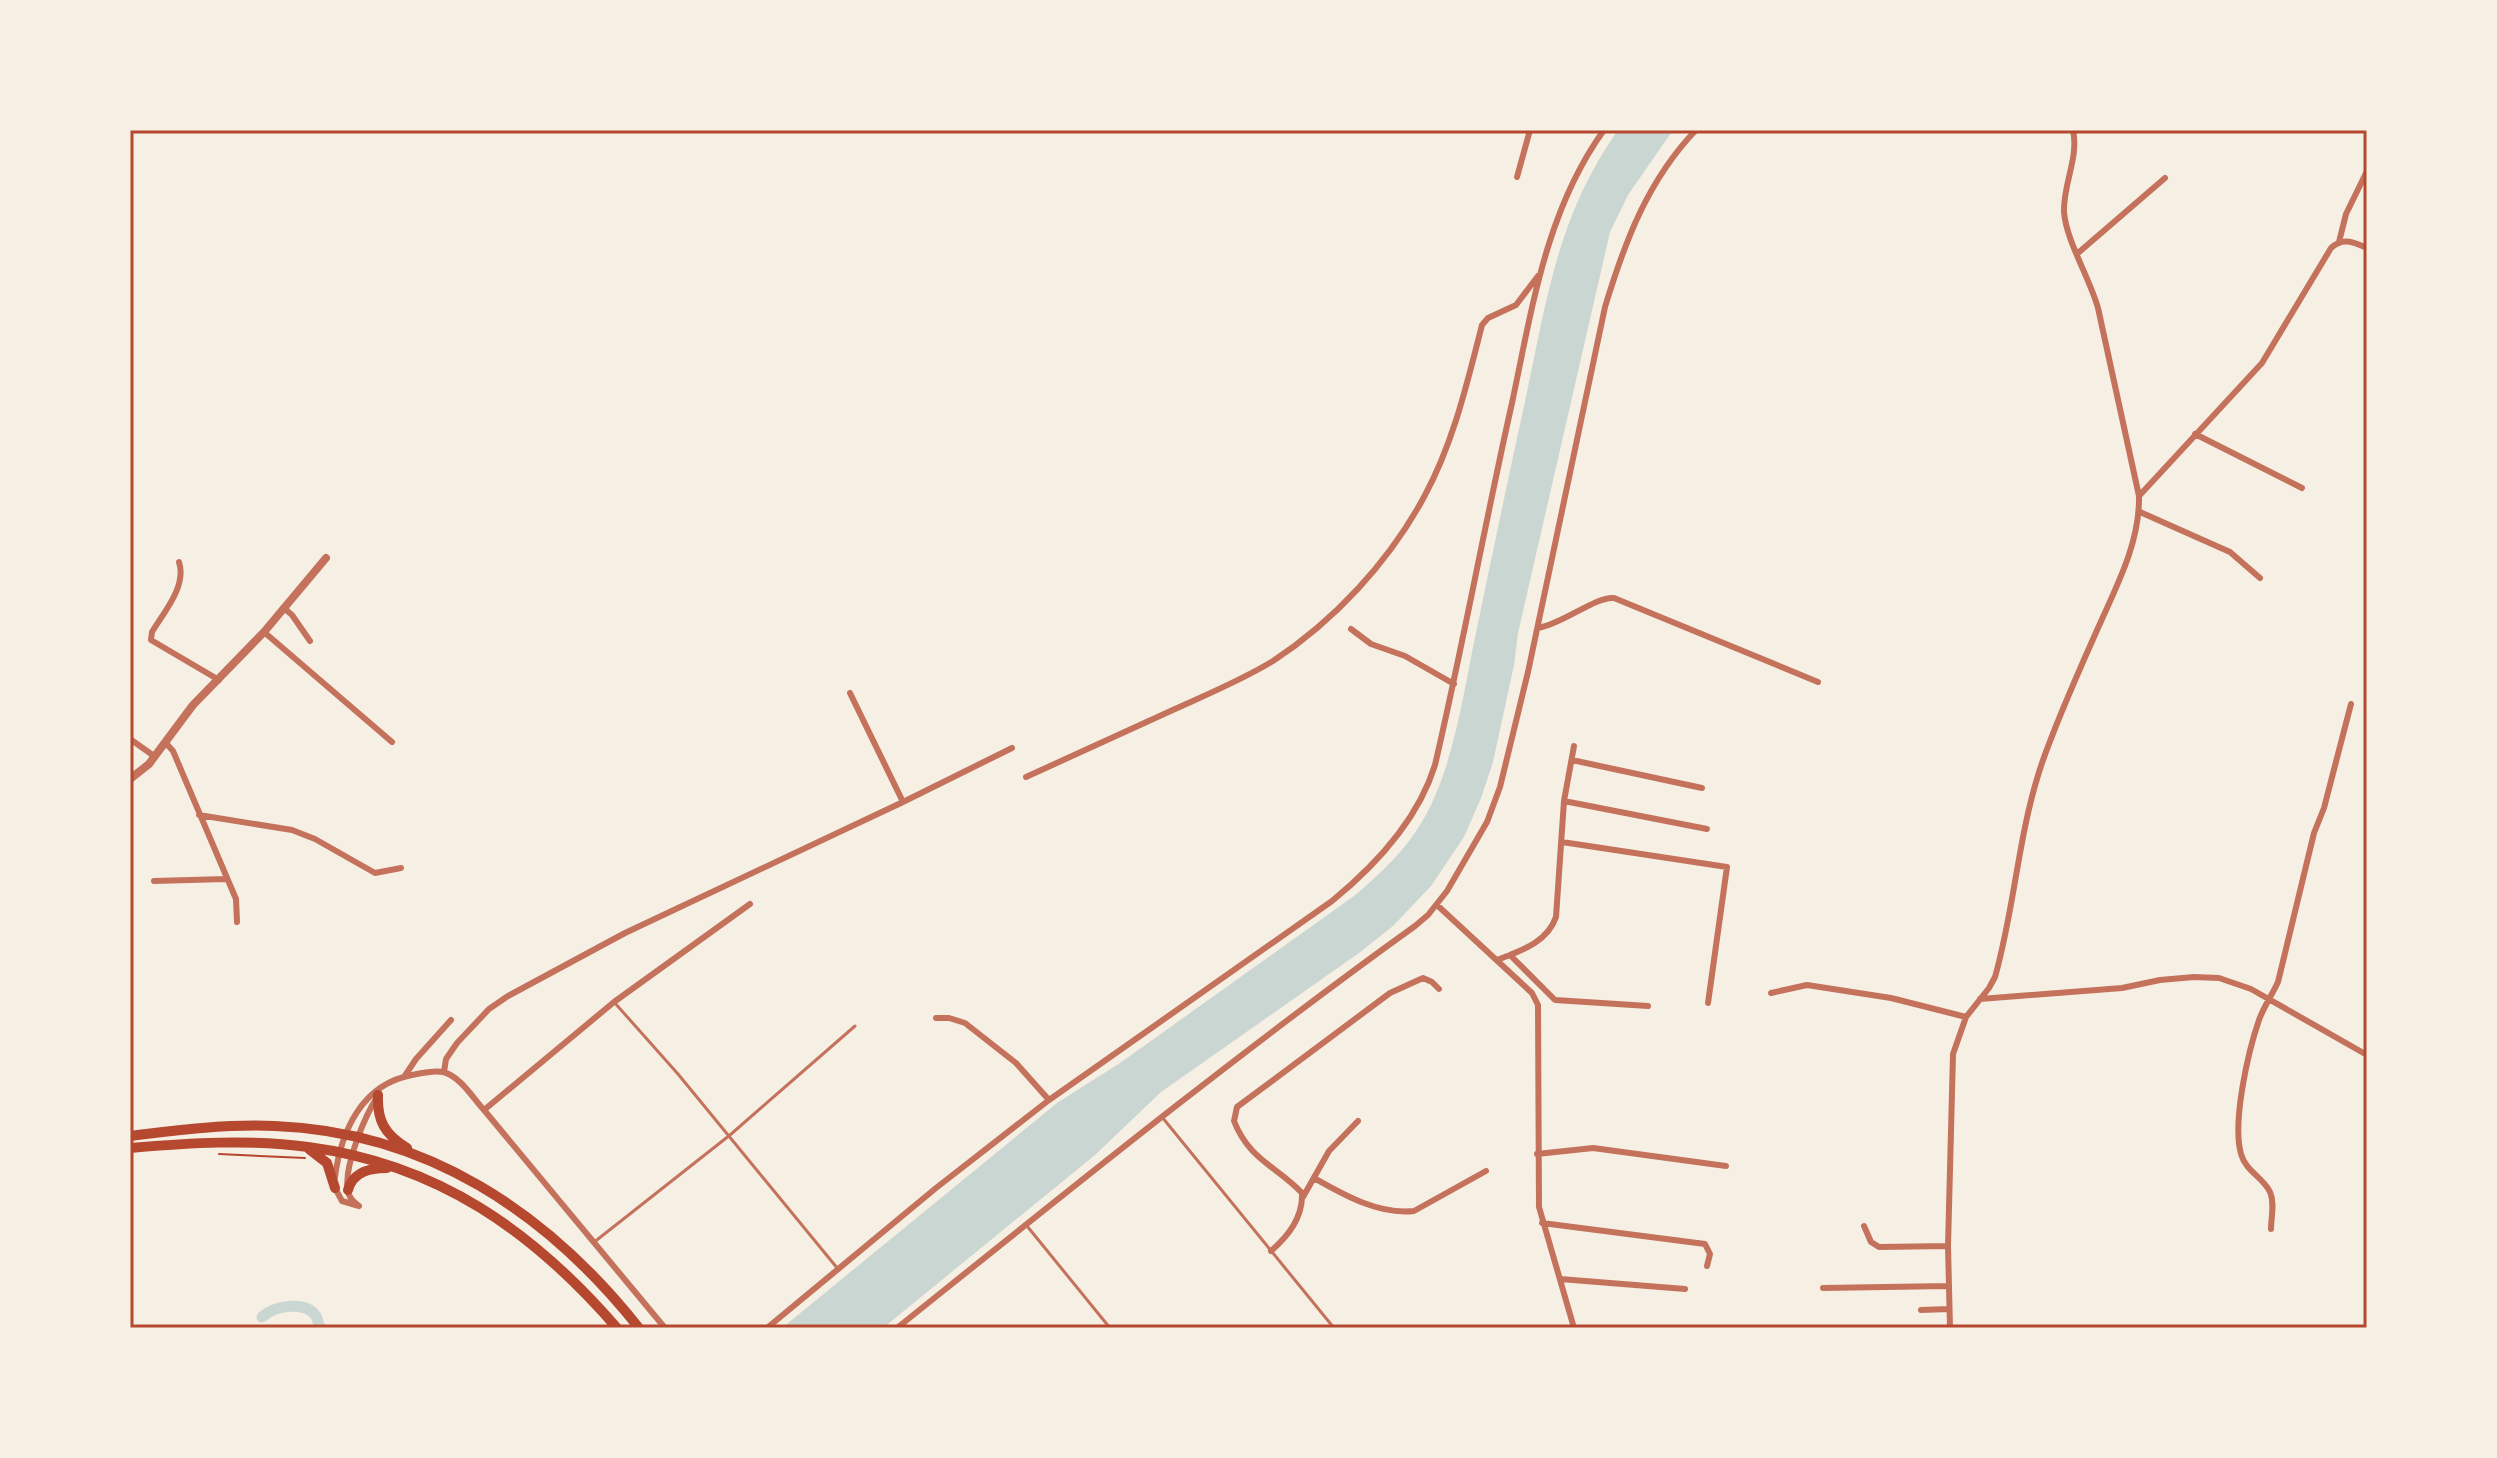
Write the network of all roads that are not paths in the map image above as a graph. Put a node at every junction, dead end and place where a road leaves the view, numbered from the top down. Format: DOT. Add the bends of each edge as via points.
graph roads {
  1 [pos="1530,130"];
  2 [pos="1604,130"];
  3 [pos="1696,130"];
  4 [pos="2073,130"];
  5 [pos="2367,171"];
  6 [pos="1517,177"];
  7 [pos="2165,178"];
  8 [pos="2338,242"];
  9 [pos="2367,248"];
  10 [pos="2078,253"];
  11 [pos="1540,273"];
  12 [pos="2195,434"];
  13 [pos="2302,488"];
  14 [pos="2139,496"];
  15 [pos="2140,512"];
  16 [pos="326,558"];
  17 [pos="179,562"];
  18 [pos="2260,578"];
  19 [pos="284,608"];
  20 [pos="1538,628"];
  21 [pos="1351,629"];
  22 [pos="264,632"];
  23 [pos="310,641"];
  24 [pos="219,680"];
  25 [pos="1818,682"];
  26 [pos="1454,684"];
  27 [pos="850,693"];
  28 [pos="2351,704"];
  29 [pos="130,739"];
  30 [pos="165,741"];
  31 [pos="392,742"];
  32 [pos="1574,746"];
  33 [pos="1012,748"];
  34 [pos="154,756"];
  35 [pos="1572,760"];
  36 [pos="1026,777"];
  37 [pos="130,779"];
  38 [pos="1702,788"];
  39 [pos="1564,801"];
  40 [pos="903,802"];
  41 [pos="199,815"];
  42 [pos="1707,829"];
  43 [pos="1562,842"];
  44 [pos="401,868"];
  45 [pos="226,879"];
  46 [pos="154,881"];
  47 [pos="750,904"];
  48 [pos="1437,905"];
  49 [pos="237,922"];
  50 [pos="1510,955"];
  51 [pos="1497,960"];
  52 [pos="1439,989"];
  53 [pos="1771,993"];
  54 [pos="1980,999"];
  55 [pos="2268,999"];
  56 [pos="614,1002"];
  57 [pos="1708,1003"];
  58 [pos="1648,1006"];
  59 [pos="1966,1017"];
  60 [pos="936,1018"];
  61 [pos="451,1020"];
  62 [pos="855,1026"];
  63 [pos="2367,1055"];
  64 [pos="444,1072"];
  65 [pos="404,1077"];
  66 [pos="381,1090"];
  67 [pos="1049,1100"];
  68 [pos="484,1110"];
  69 [pos="1161,1116"];
  70 [pos="1358,1121"];
  71 [pos="345,1134"];
  72 [pos="730,1135"];
  73 [pos="130,1136"];
  74 [pos="359,1137"];
  75 [pos="304,1146"];
  76 [pos="130,1148"];
  77 [pos="340,1152"];
  78 [pos="1537,1154"];
  79 [pos="354,1155"];
  80 [pos="417,1156"];
  81 [pos="1726,1166"];
  82 [pos="404,1170"];
  83 [pos="1486,1171"];
  84 [pos="1314,1178"];
  85 [pos="335,1188"];
  86 [pos="348,1190"];
  87 [pos="1303,1197"];
  88 [pos="1542,1223"];
  89 [pos="1026,1225"];
  90 [pos="1864,1226"];
  91 [pos="2271,1229"];
  92 [pos="593,1243"];
  93 [pos="1948,1246"];
  94 [pos="1271,1251"];
  95 [pos="1707,1266"];
  96 [pos="838,1269"];
  97 [pos="1560,1279"];
  98 [pos="1948,1286"];
  99 [pos="1823,1288"];
  100 [pos="1685,1289"];
  101 [pos="1949,1309"];
  102 [pos="1921,1310"];
  103 [pos="617,1328"];
  104 [pos="639,1328"];
  105 [pos="665,1328"];
  106 [pos="767,1328"];
  107 [pos="897,1328"];
  108 [pos="1110,1328"];
  109 [pos="1334,1328"];
  110 [pos="1574,1328"];
  111 [pos="1950,1328"];
  1 -- 6 [label="street"];
  2 -- 11 [label="street" via="1567,193"];
  3 -- 20 [label="street" via="1649,193 1616,272"];
  4 -- 10 [label="street" via="2075,149 2064,212"];
  5 -- 8 [label="street"];
  7 -- 10 [label="street"];
  8 -- 9 [label="street"];
  8 -- 12 [label="street" via="2262,363"];
  10 -- 14 [label="street" via="2098,308"];
  11 -- 26 [label="street"];
  11 -- 36 [label="street" via="1516,305 1482,325 1457,422 1425,497 1379,564 1332,613 1273,660 1230,684"];
  12 -- 13 [label="street"];
  12 -- 14 [label="street"];
  14 -- 15 [label="street"];
  15 -- 18 [label="street" via="2230,552"];
  15 -- 54 [label="street" via="2124,568 2042,764 1999,962"];
  16 -- 19 [label="street"];
  17 -- 24 [label="street" via="181,581 151,640"];
  19 -- 22 [label="street"];
  19 -- 23 [label="street"];
  20 -- 25 [label="street" via="1614,598"];
  20 -- 48 [label="street" via="1494,803"];
  21 -- 26 [label="street"];
  22 -- 24 [label="street"];
  22 -- 31 [label="street"];
  24 -- 30 [label="street"];
  26 -- 67 [label="street" via="1423,798 1363,874"];
  27 -- 40 [label="street"];
  28 -- 55 [label="street" via="2278,982"];
  29 -- 34 [label="street"];
  30 -- 34 [label="street"];
  30 -- 41 [label="street"];
  32 -- 35 [label="street"];
  33 -- 40 [label="street"];
  34 -- 37 [label="street"];
  35 -- 38 [label="street"];
  35 -- 39 [label="street"];
  39 -- 42 [label="street"];
  39 -- 43 [label="street"];
  40 -- 64 [label="street" via="720,886 508,996 464,1034 446,1059"];
  41 -- 44 [label="street" via="292,830 375,873"];
  41 -- 45 [label="street"];
  43 -- 50 [label="street" via="1552,929"];
  43 -- 57 [label="street" via="1727,867"];
  45 -- 46 [label="street"];
  45 -- 49 [label="street" via="237,905"];
  47 -- 56 [label="street"];
  48 -- 51 [label="street"];
  48 -- 69 [label="street"];
  50 -- 51 [label="street"];
  50 -- 58 [label="street" via="1555,1000"];
  51 -- 78 [label="street" via="1538,1005"];
  52 -- 87 [label="street" via="1423,978 1390,993 1237,1107 1234,1121 1251,1149"];
  53 -- 59 [label="street" via="1807,985"];
  54 -- 55 [label="street" via="2194,977 2237,982"];
  54 -- 59 [label="street"];
  55 -- 63 [label="street"];
  55 -- 91 [label="street" via="2253,1043 2238,1129 2244,1162 2270,1191"];
  56 -- 68 [label="street"];
  56 -- 72 [label="lane"];
  59 -- 93 [label="street" via="1952,1068"];
  60 -- 67 [label="street" via="965,1023 1016,1063"];
  61 -- 65 [label="street"];
  62 -- 72 [label="lane"];
  64 -- 65 [label="street"];
  64 -- 68 [label="street"];
  65 -- 66 [label="street"];
  66 -- 71 [label="street" via="362,1104"];
  66 -- 74 [label="street"];
  66 -- 80 [label="main road" via="381,1124"];
  67 -- 96 [label="street"];
  68 -- 92 [label="street"];
  69 -- 89 [label="street"];
  69 -- 94 [label="lane"];
  70 -- 84 [label="street" via="1329,1151"];
  71 -- 73 [label="main road" via="252,1125"];
  71 -- 74 [label="main road"];
  71 -- 77 [label="street"];
  72 -- 92 [label="lane"];
  72 -- 96 [label="lane"];
  74 -- 79 [label="street"];
  74 -- 80 [label="main road"];
  75 -- 76 [label="main road"];
  75 -- 77 [label="main road"];
  75 -- 85 [label="main road" via="327,1163"];
  77 -- 79 [label="main road"];
  77 -- 85 [label="street"];
  78 -- 81 [label="street" via="1593,1148"];
  78 -- 88 [label="street"];
  79 -- 82 [label="main road"];
  79 -- 86 [label="street"];
  80 -- 104 [label="main road" via="480,1184 533,1221 580,1261"];
  82 -- 86 [label="main road" via="361,1173"];
  82 -- 103 [label="main road" via="481,1209 542,1251"];
  83 -- 84 [label="street" via="1414,1211 1400,1213 1341,1194"];
  84 -- 87 [label="street"];
  85 -- 86 [label="street" via="342,1201 359,1206"];
  87 -- 94 [label="street" via="1290,1232"];
  88 -- 95 [label="street" via="1705,1244 1710,1254"];
  88 -- 97 [label="street"];
  89 -- 107 [label="street"];
  89 -- 108 [label="lane"];
  90 -- 93 [label="street" via="1879,1247"];
  92 -- 105 [label="street"];
  93 -- 98 [label="street"];
  94 -- 109 [label="lane"];
  96 -- 106 [label="street"];
  97 -- 100 [label="street"];
  97 -- 110 [label="street"];
  98 -- 99 [label="street"];
  98 -- 101 [label="street"];
  101 -- 102 [label="street"];
  101 -- 111 [label="street"];
}
